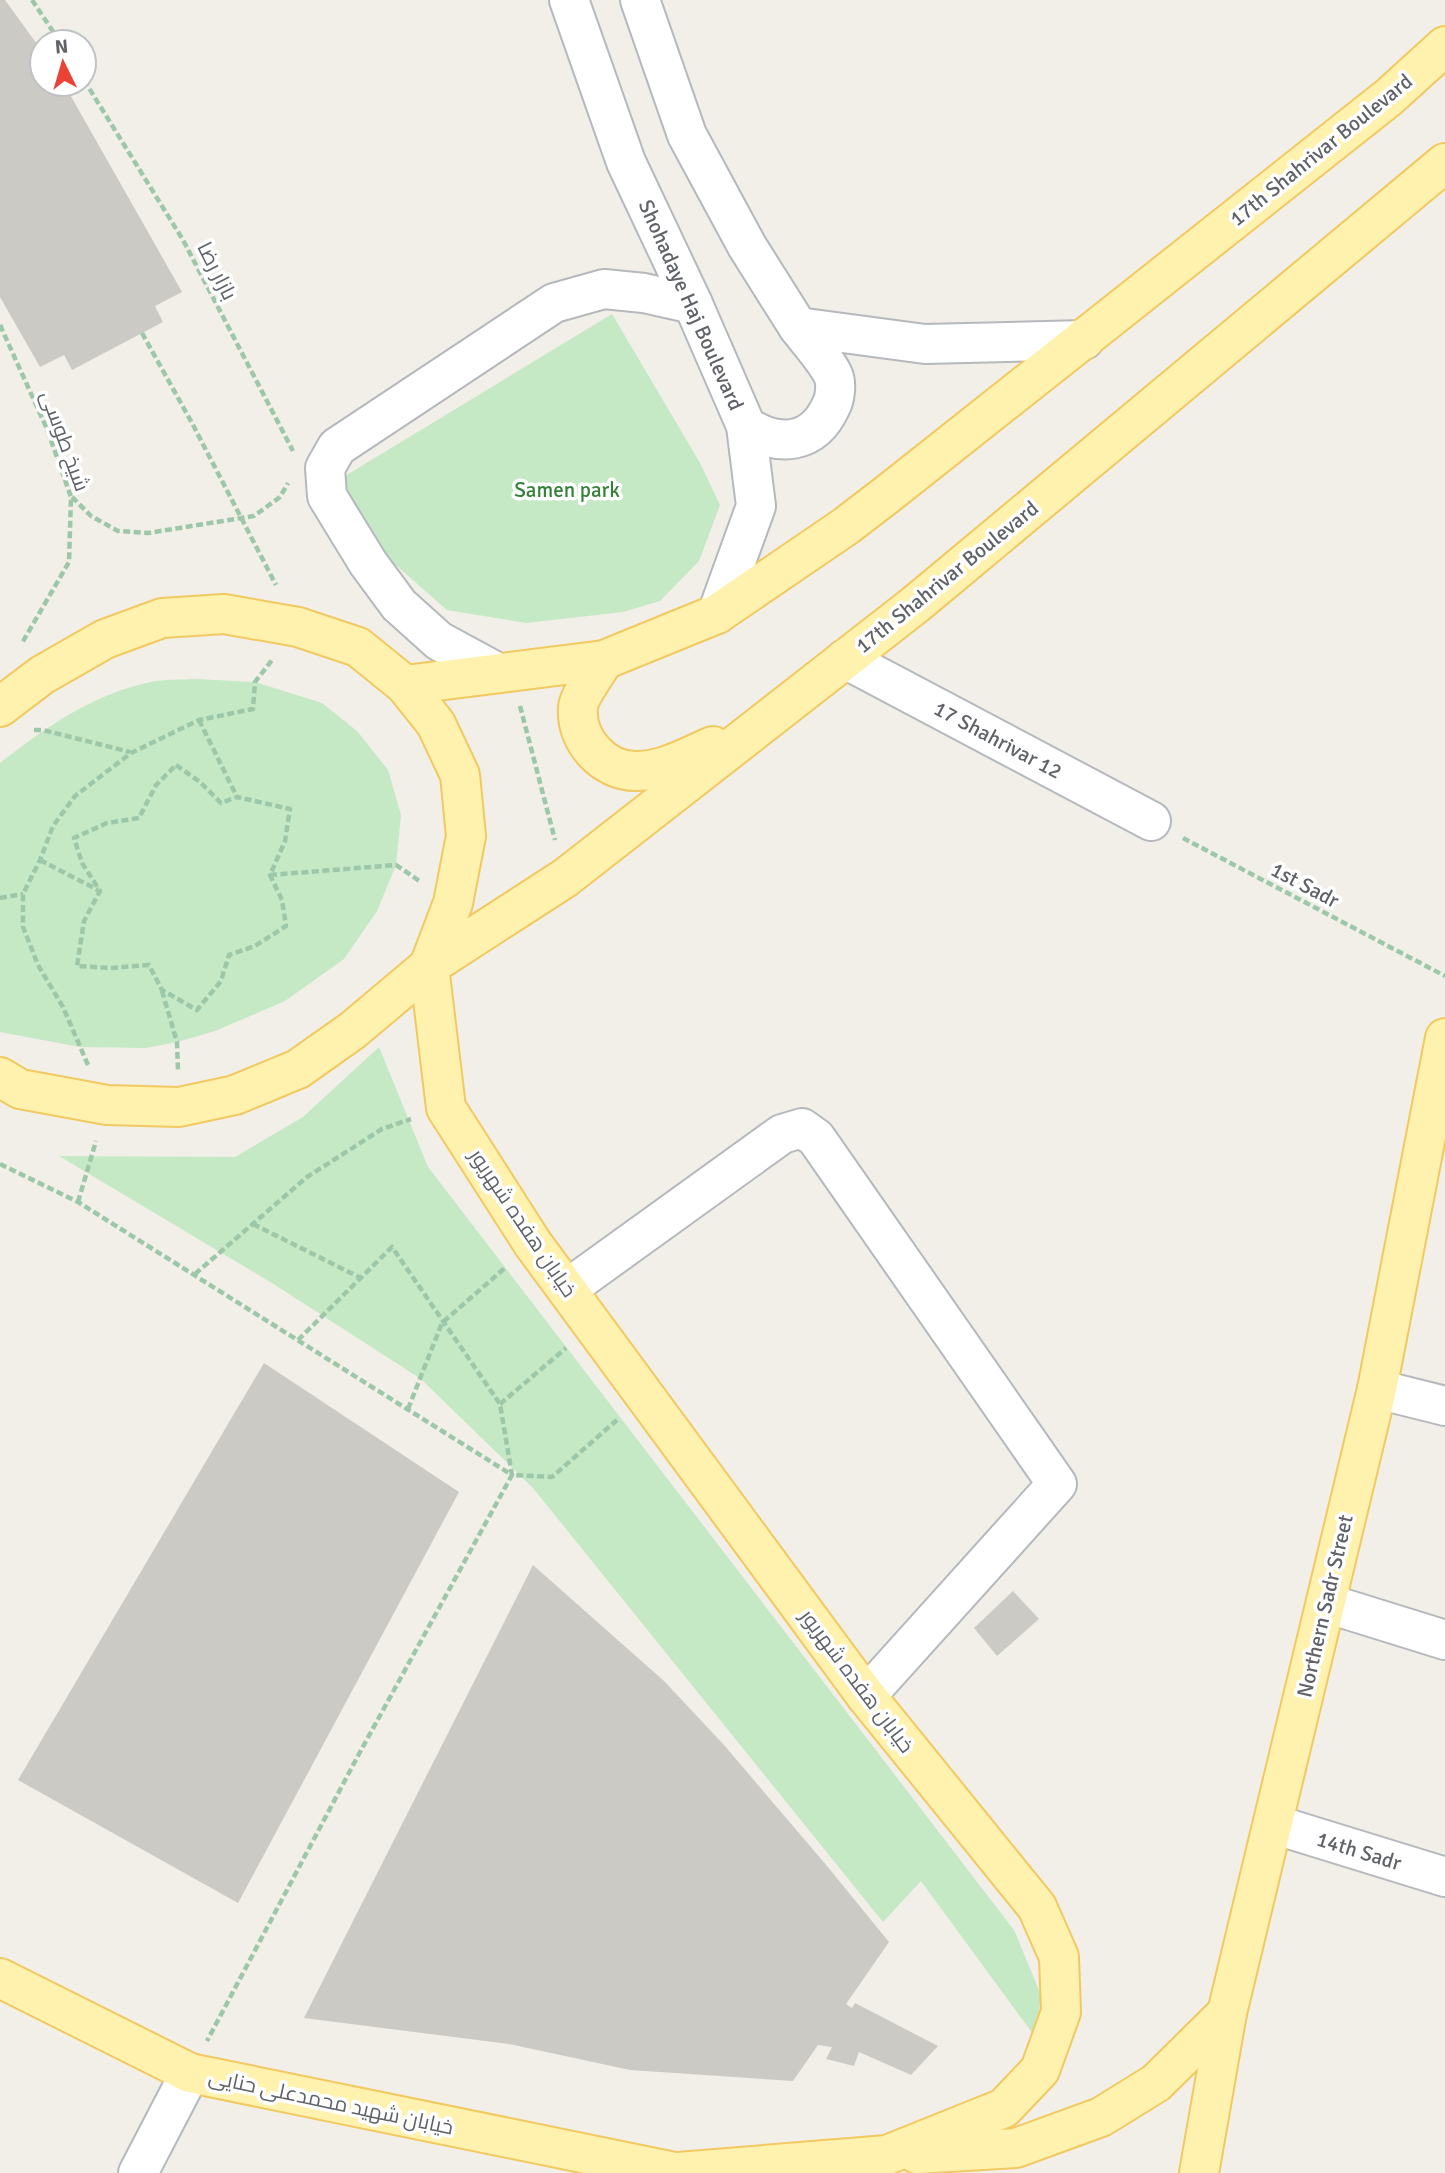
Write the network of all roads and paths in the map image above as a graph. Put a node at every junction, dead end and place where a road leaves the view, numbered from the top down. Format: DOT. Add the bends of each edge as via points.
graph roads {
  1 [pos="32,0"];
  2 [pos="569,0"];
  3 [pos="640,0"];
  4 [pos="51,28"];
  5 [pos="1445,46"];
  6 [pos="95,98"];
  7 [pos="1445,163"];
  8 [pos="693,304"];
  9 [pos="0,325"];
  10 [pos="798,327"];
  11 [pos="142,333"];
  12 [pos="1084,340"];
  13 [pos="746,426"];
  14 [pos="292,450"];
  15 [pos="304,468"];
  16 [pos="71,497"];
  17 [pos="717,614"];
  18 [pos="298,627"];
  19 [pos="21,645"];
  20 [pos="845,659"];
  21 [pos="604,660"];
  22 [pos="505,672"];
  23 [pos="405,685"];
  24 [pos="0,707"];
  25 [pos="199,720"];
  26 [pos="757,728"];
  27 [pos="32,730"];
  28 [pos="131,753"];
  29 [pos="237,797"];
  30 [pos="1151,821"];
  31 [pos="40,860"];
  32 [pos="270,875"];
  33 [pos="565,878"];
  34 [pos="100,891"];
  35 [pos="23,894"];
  36 [pos="0,898"];
  37 [pos="453,903"];
  38 [pos="429,966"];
  39 [pos="1445,976"];
  40 [pos="162,990"];
  41 [pos="1445,1038"];
  42 [pos="0,1077"];
  43 [pos="107,1105"];
  44 [pos="179,1107"];
  45 [pos="446,1108"];
  46 [pos="0,1164"];
  47 [pos="78,1202"];
  48 [pos="253,1224"];
  49 [pos="533,1244"];
  50 [pos="195,1275"];
  51 [pos="361,1278"];
  52 [pos="567,1289"];
  53 [pos="442,1323"];
  54 [pos="593,1324"];
  55 [pos="298,1340"];
  56 [pos="1377,1389"];
  57 [pos="646,1395"];
  58 [pos="500,1404"];
  59 [pos="1445,1406"];
  60 [pos="408,1409"];
  61 [pos="512,1475"];
  62 [pos="1326,1603"];
  63 [pos="1445,1640"];
  64 [pos="866,1696"];
  65 [pos="1273,1824"];
  66 [pos="1445,1877"];
  67 [pos="0,1978"];
  68 [pos="1227,2013"];
  69 [pos="190,2073"];
  70 [pos="887,2155"];
  71 [pos="138,2173"];
  72 [pos="679,2173"];
  73 [pos="1199,2173"];
  1 -- 4 [label="path"];
  2 -- 8 [label="street, Shohadaye Haj Boulevard" via="626,162"];
  3 -- 10 [label="street" via="687,135 747,246"];
  5 -- 12 [label="main road, 17th Shahrivar Boulevard" via="1389,97"];
  6 -- 14 [label="path, بازار رضا" via="183,240"];
  7 -- 20 [label="main road, 17th Shahrivar Boulevard"];
  8 -- 13 [label="street, Shohadaye Haj Boulevard"];
  8 -- 15 [label="street" via="644,292 604,289 554,303"];
  9 -- 16 [label="path, شیخ طوسی" via="47,429"];
  10 -- 12 [label="street" via="925,344"];
  10 -- 13 [label="street" via="834,376 834,400 825,419 812,432 788,440 760,435"];
  11 -- 18 [label="path"];
  12 -- 17 [label="main road, 17th Shahrivar Boulevard" via="846,526"];
  13 -- 17 [label="street, Shohadaye Haj Boulevard" via="756,506"];
  14 -- 15 [label="path"];
  14 -- 15 [label="path"];
  15 -- 16 [label="path" via="280,497 254,516 148,533 118,531 91,516"];
  15 -- 22 [label="street" via="399,605 439,641"];
  16 -- 19 [label="path, شیخ طوسی" via="69,562"];
  17 -- 21 [label="main road, 17th Shahrivar Boulevard"];
  18 -- 23 [label="main road" via="358,647"];
  18 -- 24 [label="main road" via="224,614 162,618 104,639 42,675"];
  18 -- 25 [label="path" via="255,682 253,709"];
  20 -- 26 [label="main road, 17th Shahrivar Boulevard"];
  20 -- 30 [label="street, 17 Shahrivar 12"];
  21 -- 22 [label="main road, 17th Shahrivar Boulevard"];
  21 -- 26 [label="main road" via="578,705 579,725 587,743 614,767 658,769"];
  22 -- 23 [label="main road, 17th Shahrivar Boulevard"];
  22 -- 33 [label="path"];
  23 -- 37 [label="main road" via="436,724 460,775 466,836"];
  25 -- 28 [label="path"];
  25 -- 29 [label="path"];
  26 -- 33 [label="main road, 17th Shahrivar Boulevard"];
  27 -- 28 [label="path"];
  28 -- 31 [label="path" via="75,796 53,826"];
  29 -- 32 [label="path" via="290,809 285,841"];
  29 -- 34 [label="path" via="221,803 176,765 156,785 139,818 107,823 74,838 82,863"];
  30 -- 39 [label="path, 1st Sadr"];
  31 -- 34 [label="path"];
  31 -- 35 [label="path"];
  32 -- 37 [label="path" via="396,865"];
  32 -- 40 [label="path" via="282,900 286,926 255,946 229,955 221,982 198,1010"];
  33 -- 38 [label="main road, 17th Shahrivar Boulevard"];
  34 -- 40 [label="path" via="84,921 77,966 149,965"];
  35 -- 36 [label="path"];
  35 -- 43 [label="path" via="23,927 38,965 63,1007"];
  37 -- 38 [label="main road"];
  38 -- 44 [label="main road, 17th Shahrivar Boulevard" via="354,1030 298,1069 235,1095"];
  38 -- 45 [label="main road, خیابان هفده شهریور"];
  40 -- 44 [label="path" via="177,1042"];
  41 -- 56 [label="main road, Northern Sadr Street"];
  42 -- 43 [label="main road, 17th Shahrivar Boulevard" via="20,1089"];
  43 -- 44 [label="main road, 17th Shahrivar Boulevard"];
  43 -- 47 [label="path"];
  45 -- 48 [label="path" via="382,1129 307,1177"];
  45 -- 49 [label="main road, خیابان هفده شهریور"];
  46 -- 47 [label="path"];
  47 -- 50 [label="path"];
  48 -- 50 [label="path"];
  48 -- 51 [label="path"];
  49 -- 52 [label="main road, خیابان هفده شهریور"];
  49 -- 53 [label="path"];
  50 -- 55 [label="path"];
  51 -- 53 [label="path" via="392,1247"];
  51 -- 55 [label="path"];
  52 -- 54 [label="main road, خیابان هفده شهریور"];
  52 -- 64 [label="street" via="782,1134 802,1128 816,1138 1058,1484"];
  53 -- 58 [label="path"];
  53 -- 60 [label="path"];
  54 -- 57 [label="main road, خیابان هفده شهریور"];
  54 -- 58 [label="path"];
  55 -- 60 [label="path"];
  56 -- 59 [label="street"];
  56 -- 62 [label="main road, Northern Sadr Street"];
  57 -- 61 [label="path" via="552,1477"];
  57 -- 64 [label="main road, خیابان هفده شهریور"];
  58 -- 61 [label="path"];
  60 -- 61 [label="path"];
  61 -- 69 [label="path"];
  62 -- 63 [label="street"];
  62 -- 65 [label="main road, Northern Sadr Street"];
  64 -- 70 [label="main road, خیابان هفده شهریور" via="1037,1907 1059,1957 1061,2012 1040,2070 1003,2108"];
  65 -- 66 [label="street, 14th Sadr"];
  65 -- 68 [label="main road, Northern Sadr Street"];
  67 -- 69 [label="main road, خیابان شهید محمدعلی حنایی"];
  68 -- 70 [label="main road" via="1156,2083 1101,2117 1016,2148"];
  68 -- 73 [label="main road, Northern Sadr Street"];
  69 -- 71 [label="street"];
  69 -- 72 [label="main road, خیابان شهید محمدعلی حنایی"];
  70 -- 72 [label="main road, خیابان هفده شهریور"];
}
